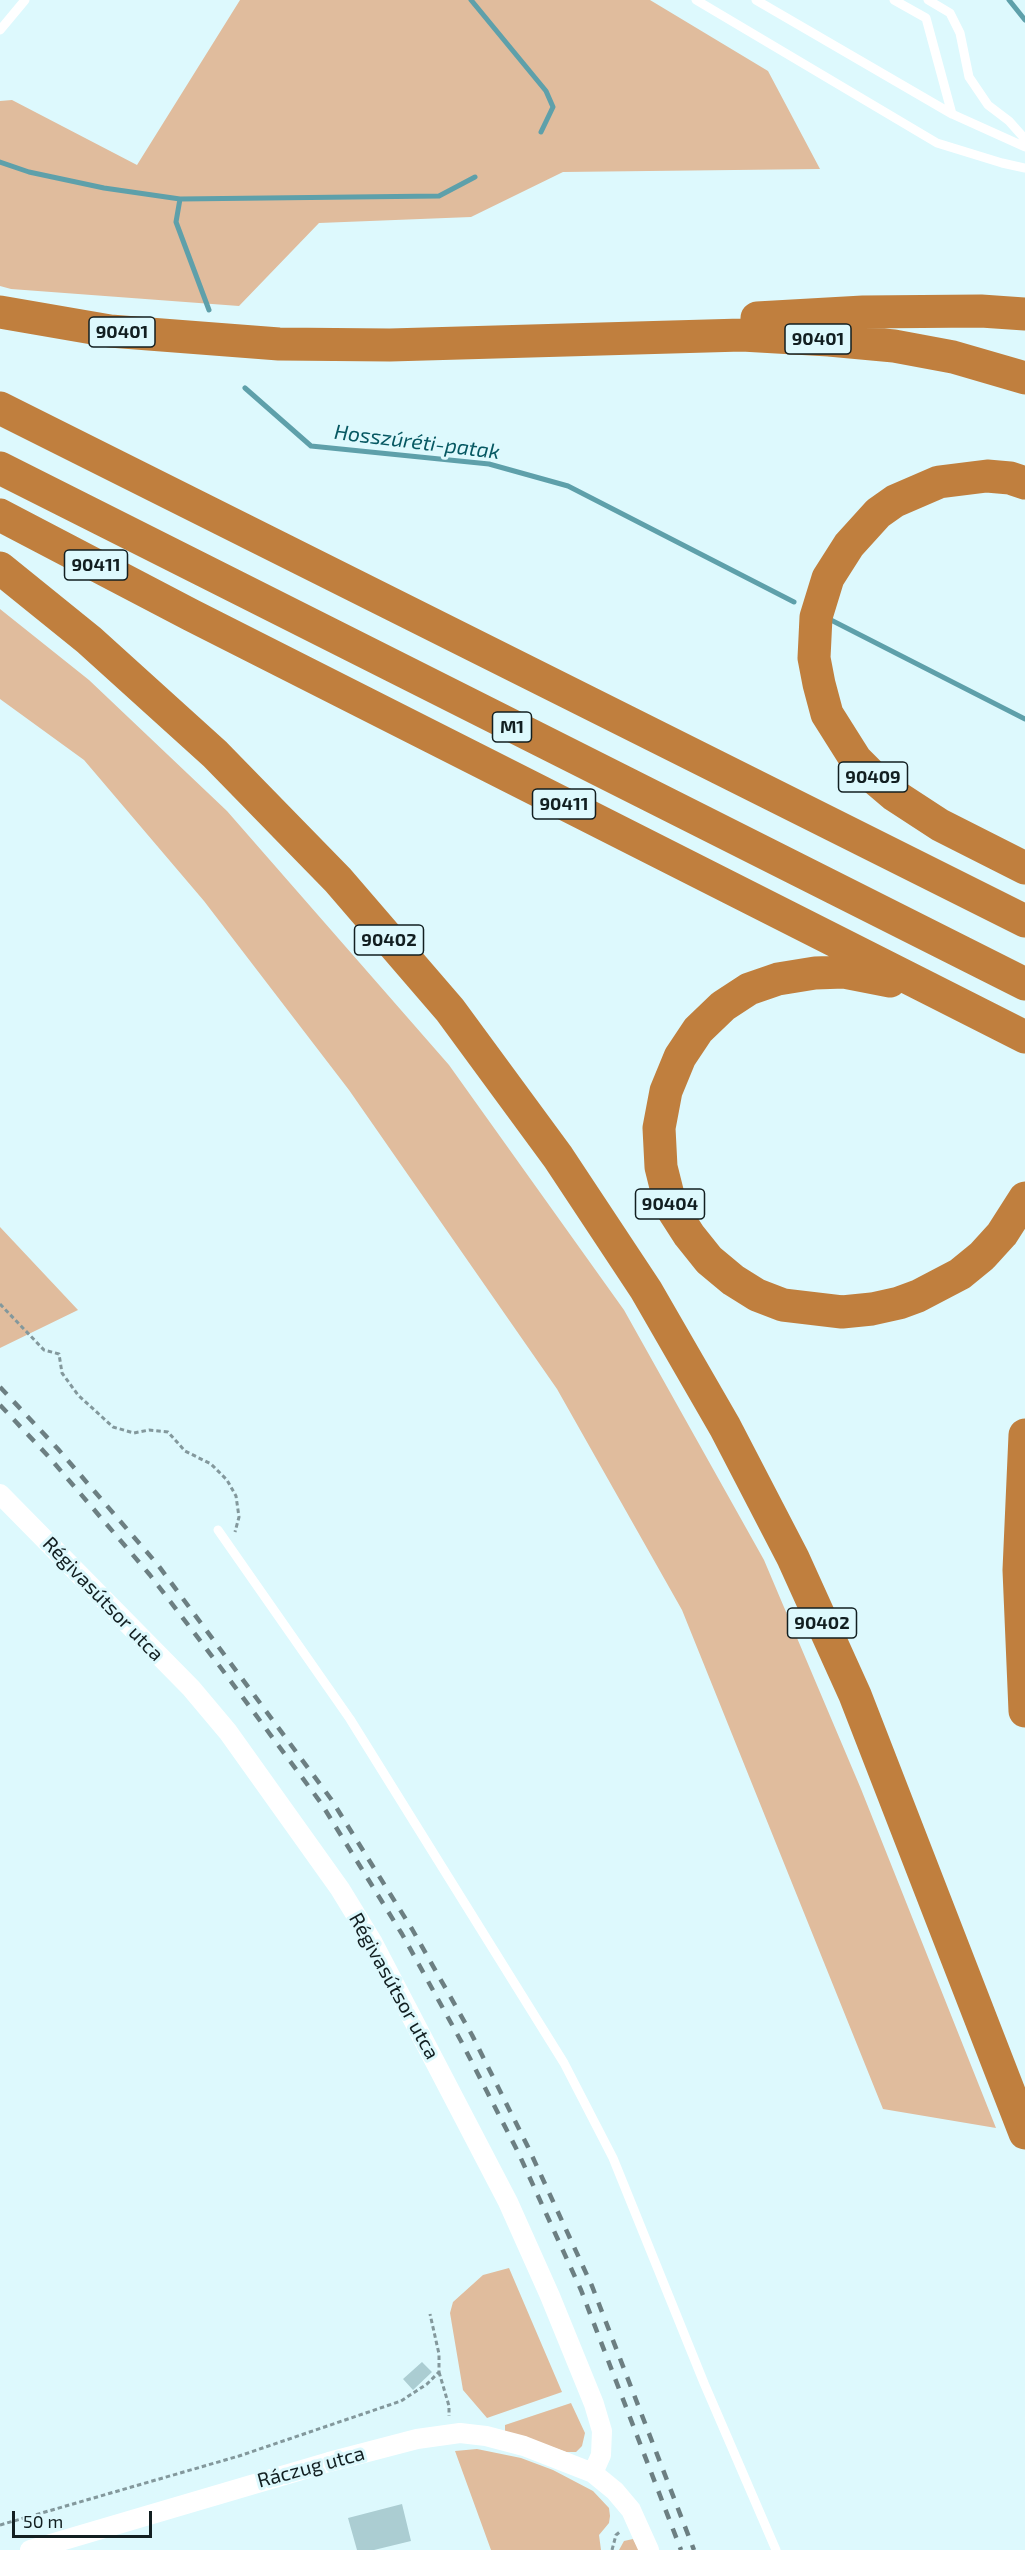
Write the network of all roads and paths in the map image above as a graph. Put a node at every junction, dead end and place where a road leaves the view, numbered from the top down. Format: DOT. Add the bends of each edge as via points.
graph roads {
  1 [pos="25,0"];
  2 [pos="696,0"];
  3 [pos="756,0"];
  4 [pos="894,0"];
  5 [pos="928,0"];
  6 [pos="0,30"];
  7 [pos="952,114"];
  8 [pos="1025,139"];
  9 [pos="1025,147"];
  10 [pos="1025,168"];
  11 [pos="0,312"];
  12 [pos="1025,314"];
  13 [pos="607,339"];
  14 [pos="1025,378"];
  15 [pos="0,408"];
  16 [pos="0,468"];
  17 [pos="1025,483"];
  18 [pos="0,515"];
  19 [pos="0,568"];
  20 [pos="1025,868"];
  21 [pos="1025,921"];
  22 [pos="1025,984"];
  23 [pos="936,993"];
  24 [pos="1025,1037"];
  25 [pos="1025,1198"];
  26 [pos="0,1304"];
  27 [pos="1025,1435"];
  28 [pos="0,1494"];
  29 [pos="1023,1511"];
  30 [pos="218,1530"];
  31 [pos="231,1548"];
  32 [pos="1025,1711"];
  33 [pos="1025,2133"];
  34 [pos="430,2314"];
  35 [pos="439,2372"];
  36 [pos="450,2434"];
  37 [pos="593,2473"];
  38 [pos="0,2525"];
  39 [pos="30,2550"];
  40 [pos="649,2550"];
  41 [pos="776,2550"];
  1 -- 6 [label="lane"];
  2 -- 10 [label="lane" via="937,143"];
  3 -- 7 [label="lane"];
  4 -- 7 [label="lane" via="926,18"];
  5 -- 8 [label="lane" via="950,13 960,33 969,77 988,105"];
  7 -- 9 [label="lane"];
  11 -- 13 [label="highway, 90401" via="110,331 279,344"];
  12 -- 13 [label="highway" via="863,312 682,321"];
  13 -- 14 [label="highway, 90401" via="742,335 872,344 953,357"];
  15 -- 21 [label="highway"];
  16 -- 22 [label="highway, M1"];
  17 -- 20 [label="highway, 90409" via="1010,478 963,478 939,482 895,501 861,530 828,578 816,617 814,658 827,714 856,760 894,795 940,825"];
  18 -- 23 [label="highway, 90411"];
  19 -- 33 [label="highway, 90402" via="90,640 216,754 346,889 450,1010 558,1157 646,1290 699,1380 793,1558 855,1695"];
  23 -- 24 [label="highway, 90411"];
  23 -- 25 [label="highway, 90404" via="863,974 815,973 749,989 723,1006 698,1030 680,1057 666,1091 659,1128 671,1207 709,1260 741,1285 783,1305 842,1312 899,1303 960,1274 1002,1234"];
  26 -- 31 [label="path" via="44,1350 59,1354 62,1373 73,1388 113,1427 134,1433 168,1432 185,1450 211,1464 227,1480 236,1496 239,1517"];
  27 -- 29 [label="highway"];
  28 -- 37 [label="street, Régivasútsor utca" via="191,1688 228,1732 373,1942 508,2202 555,2307 602,2431 601,2455"];
  29 -- 32 [label="highway" via="1019,1570"];
  30 -- 31 [label="lane"];
  31 -- 41 [label="lane" via="350,1719 564,2063 613,2158"];
  34 -- 35 [label="path"];
  35 -- 36 [label="path" via="449,2406"];
  35 -- 38 [label="path" via="401,2401 238,2456"];
  36 -- 37 [label="street, Ráczug utca" via="486,2436 524,2446"];
  36 -- 39 [label="street, Ráczug utca" via="274,2477"];
  37 -- 40 [label="street" via="631,2510"];
}
